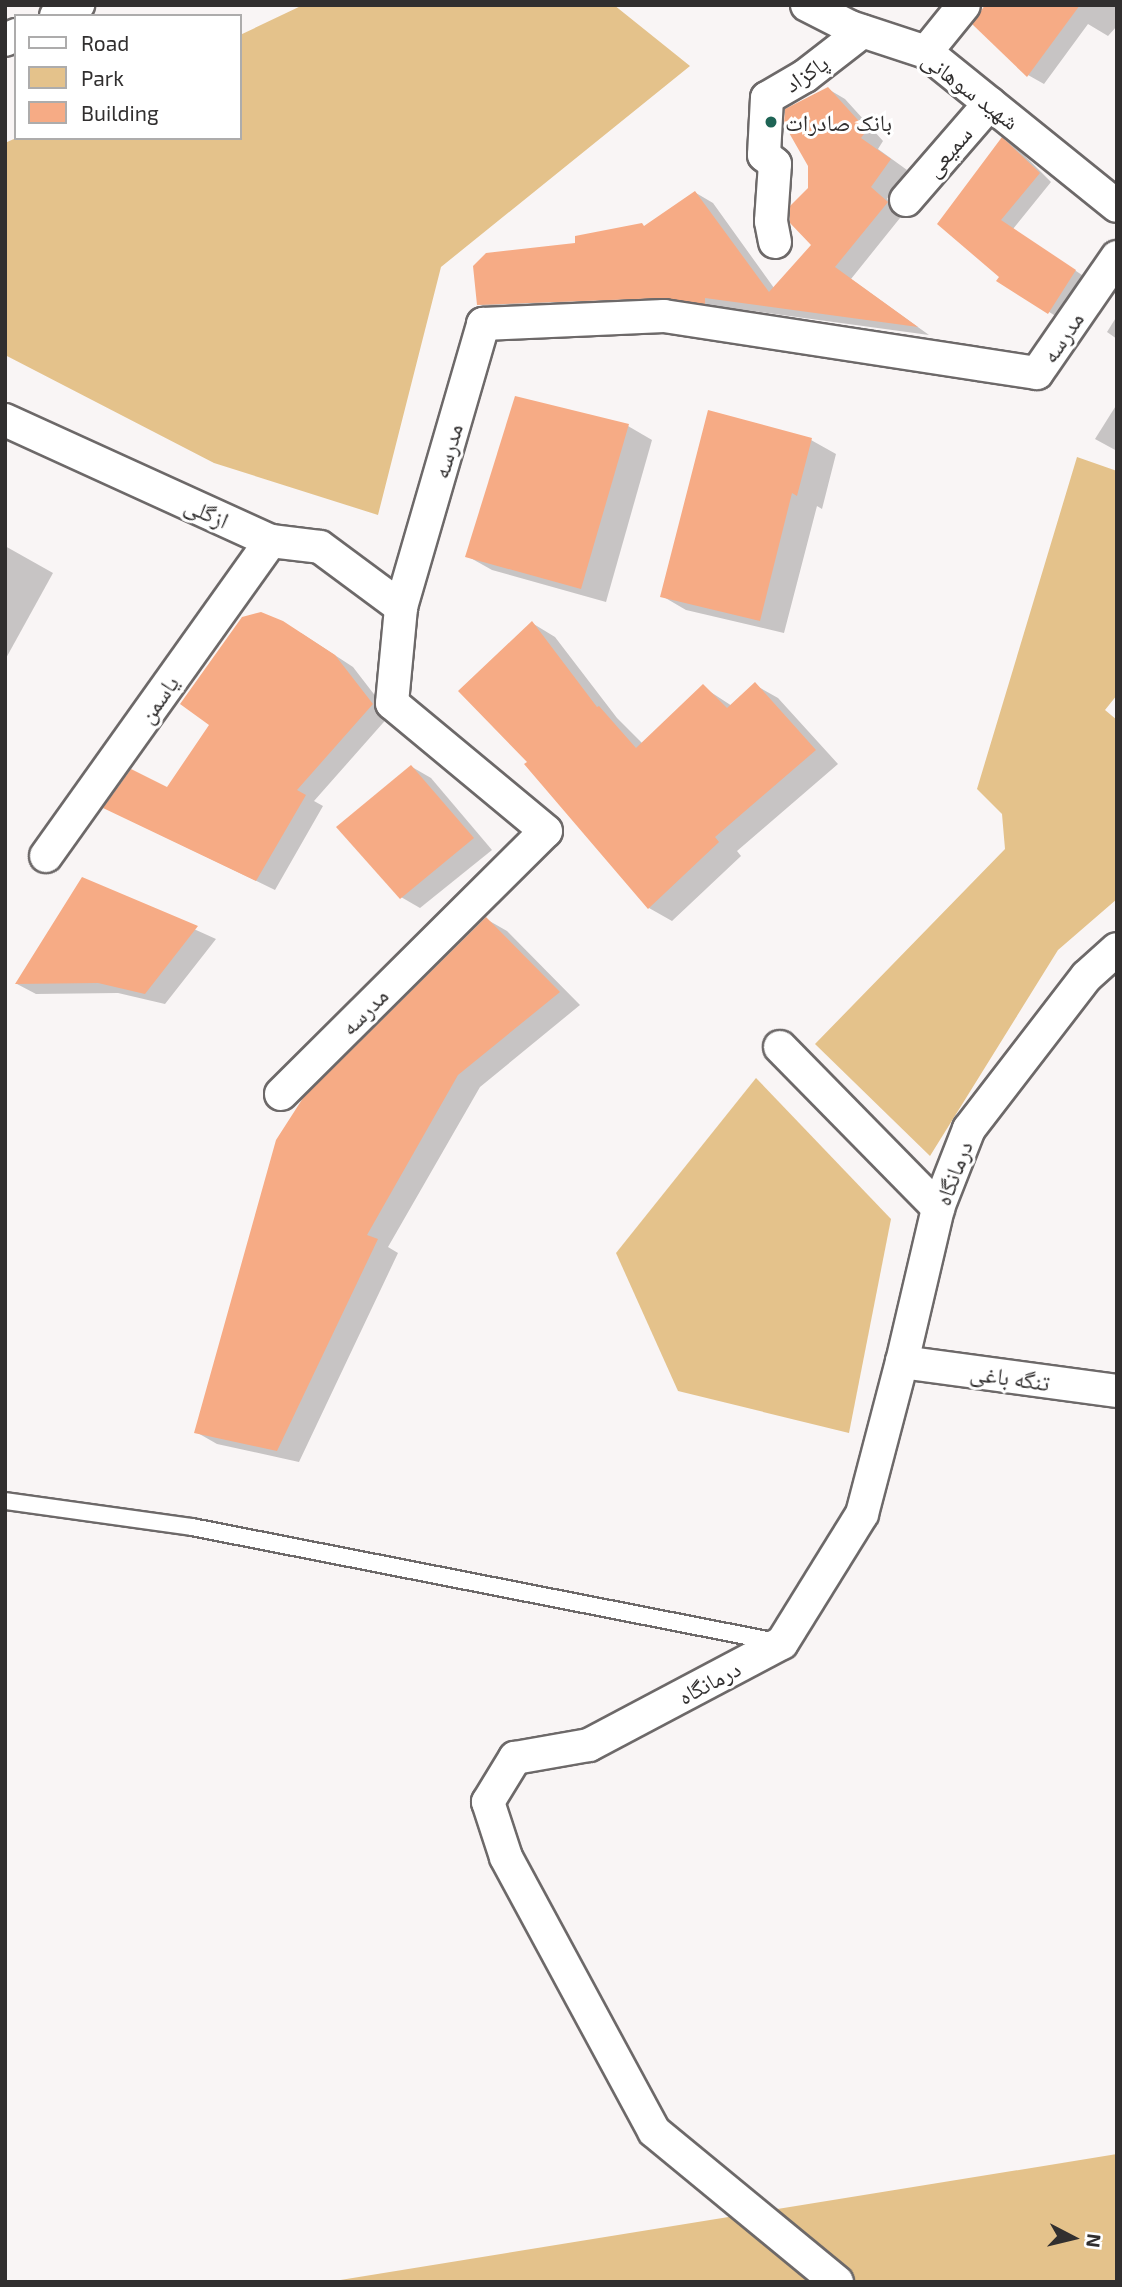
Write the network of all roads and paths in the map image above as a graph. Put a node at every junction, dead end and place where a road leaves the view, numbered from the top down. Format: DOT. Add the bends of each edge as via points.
graph roads {
  1 [pos="78,5"];
  2 [pos="807,5"];
  3 [pos="964,5"];
  4 [pos="60,14"];
  5 [pos="863,31"];
  6 [pos="926,52"];
  7 [pos="990,103"];
  8 [pos="906,200"];
  9 [pos="1117,206"];
  10 [pos="775,242"];
  11 [pos="1117,257"];
  12 [pos="5,420"];
  13 [pos="271,541"];
  14 [pos="401,607"];
  15 [pos="46,856"];
  16 [pos="1117,949"];
  17 [pos="780,1046"];
  18 [pos="281,1094"];
  19 [pos="938,1208"];
  20 [pos="902,1362"];
  21 [pos="1117,1391"];
  22 [pos="5,1501"];
  23 [pos="782,1643"];
  24 [pos="836,2282"];
  1 -- 4 [label="street"];
  2 -- 5 [label="street, شهید سوهانی"];
  3 -- 6 [label="street"];
  5 -- 6 [label="street, شهید سوهانی"];
  5 -- 10 [label="street, پاکزاد" via="805,76 767,98 764,155 775,164 771,221"];
  6 -- 7 [label="street, شهید سوهانی"];
  7 -- 8 [label="street, سمیعی"];
  7 -- 9 [label="street, شهید سوهانی"];
  11 -- 14 [label="street, مدرسه" via="1037,373 664,316 483,324"];
  12 -- 13 [label="street, ازگلی"];
  13 -- 14 [label="street, ازگلی" via="320,547"];
  13 -- 15 [label="street, یاسمن"];
  14 -- 18 [label="street, مدرسه" via="392,703 545,831"];
  16 -- 19 [label="street, درمانگاه" via="1087,976 969,1129"];
  17 -- 19 [label="street"];
  19 -- 20 [label="street, درمانگاه"];
  20 -- 21 [label="street, تنگه باغی"];
  20 -- 23 [label="street, درمانگاه" via="862,1514"];
  22 -- 23 [label="lane" via="192,1527"];
  23 -- 24 [label="street, درمانگاه" via="589,1745 515,1758 488,1802 506,1857 654,2131"];
}
